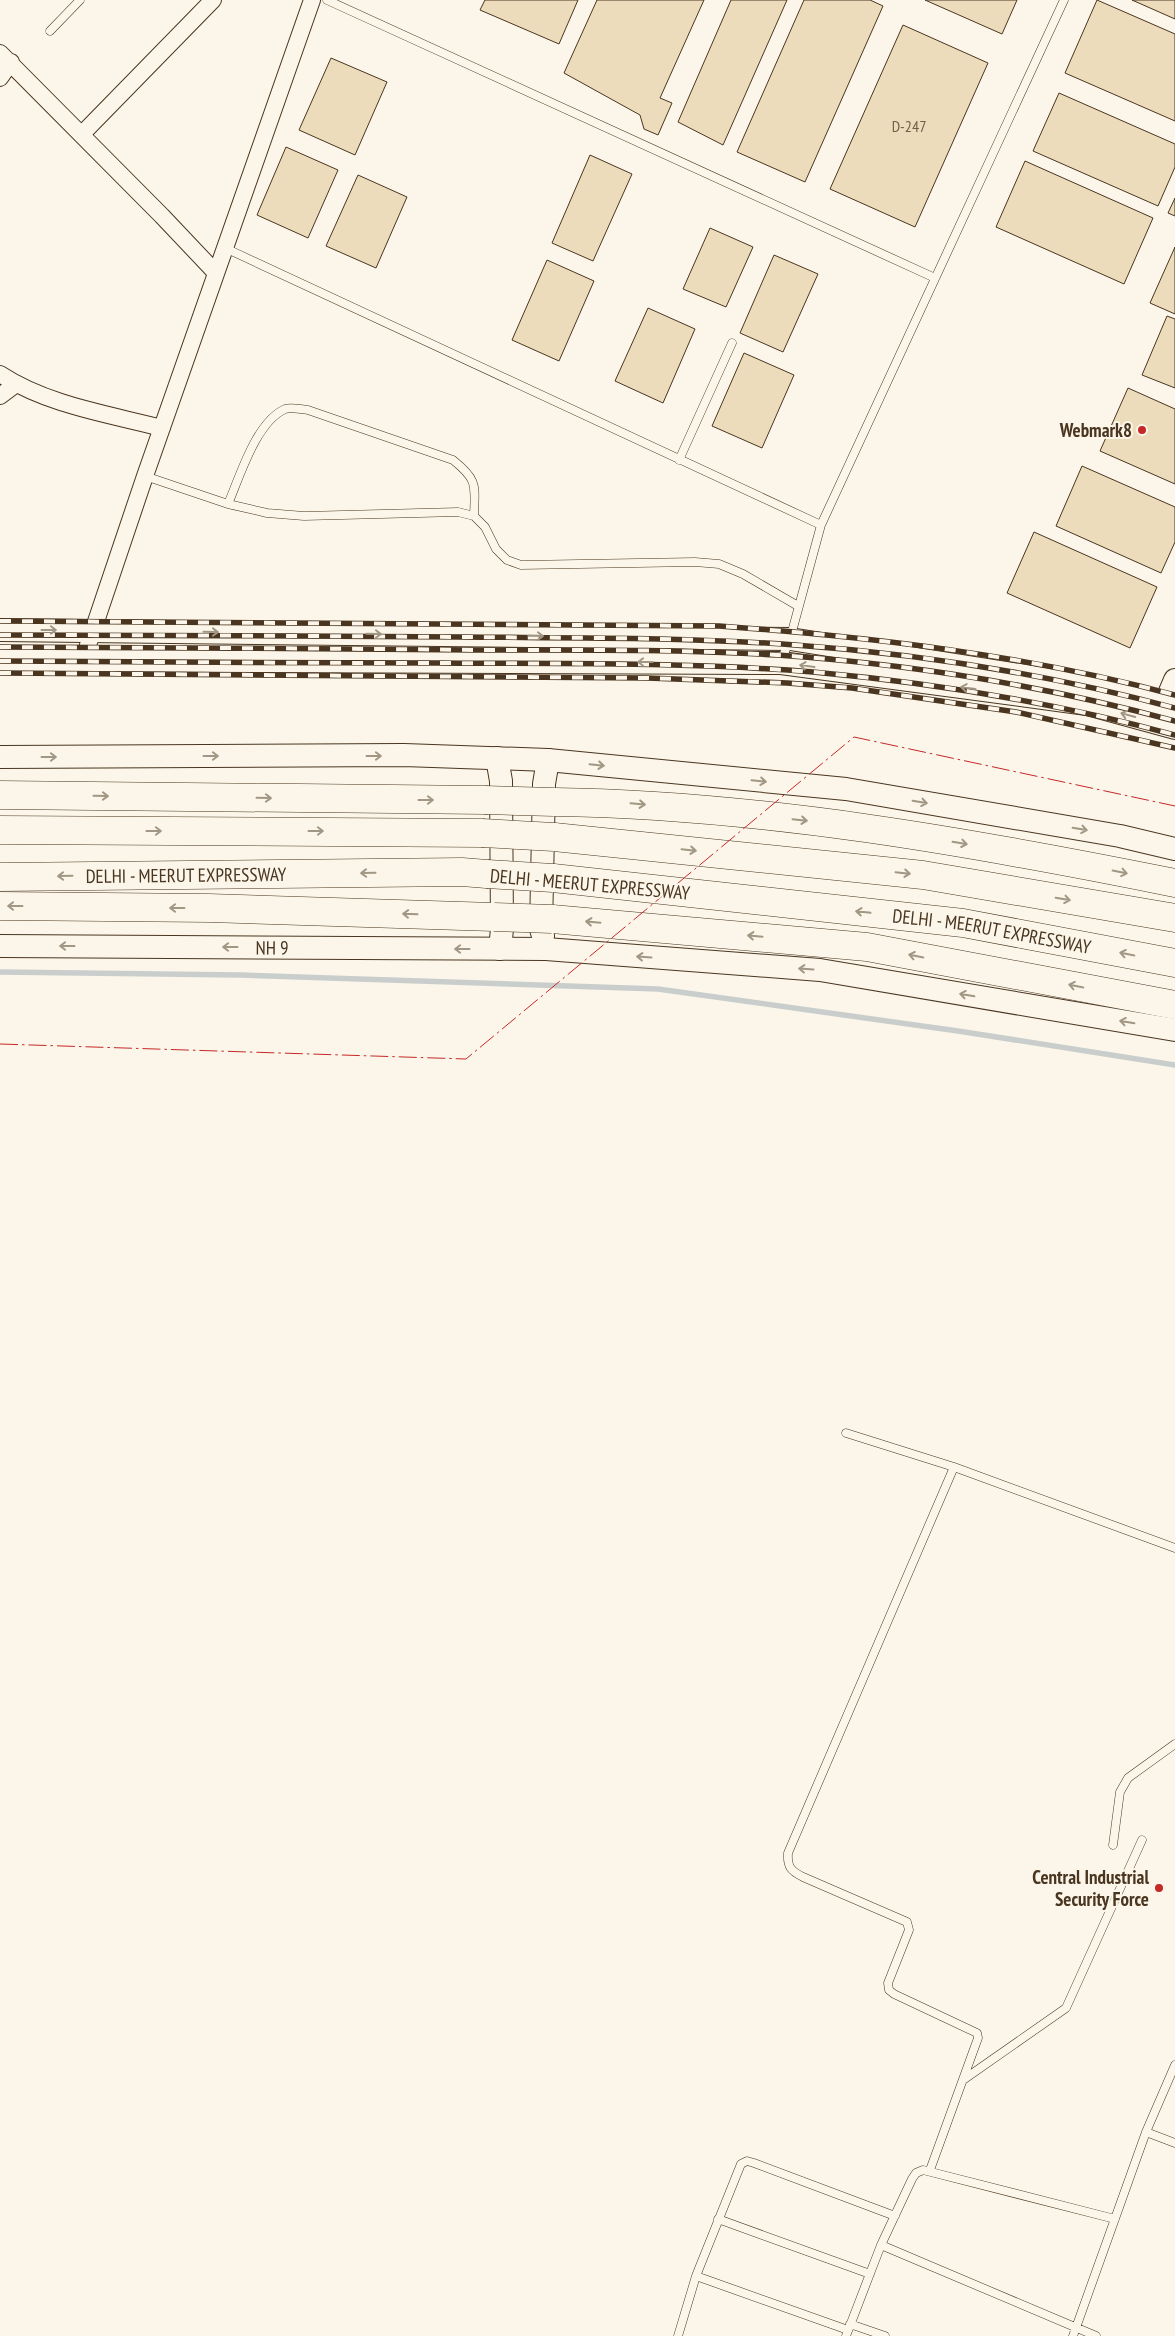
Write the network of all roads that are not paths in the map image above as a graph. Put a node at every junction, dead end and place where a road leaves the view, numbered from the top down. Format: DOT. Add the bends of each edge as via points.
graph roads {
  1 [pos="80,0"];
  2 [pos="214,0"];
  3 [pos="312,0"];
  4 [pos="327,0"];
  5 [pos="1064,0"];
  6 [pos="50,31"];
  7 [pos="5,57"];
  8 [pos="0,78"];
  9 [pos="82,134"];
  10 [pos="225,248"];
  11 [pos="216,273"];
  12 [pos="935,278"];
  13 [pos="732,343"];
  14 [pos="0,374"];
  15 [pos="16,384"];
  16 [pos="0,396"];
  17 [pos="162,428"];
  18 [pos="679,460"];
  19 [pos="145,476"];
  20 [pos="228,504"];
  21 [pos="474,516"];
  22 [pos="821,525"];
  23 [pos="798,606"];
  24 [pos="0,630"];
  25 [pos="92,630"];
  26 [pos="790,639"];
  27 [pos="0,660"];
  28 [pos="83,660"];
  29 [pos="781,662"];
  30 [pos="1175,680"];
  31 [pos="1170,704"];
  32 [pos="1166,726"];
  33 [pos="0,758"];
  34 [pos="497,758"];
  35 [pos="548,760"];
  36 [pos="0,795"];
  37 [pos="0,830"];
  38 [pos="1175,849"];
  39 [pos="0,877"];
  40 [pos="1175,883"];
  41 [pos="0,906"];
  42 [pos="1175,918"];
  43 [pos="0,946"];
  44 [pos="500,949"];
  45 [pos="546,949"];
  46 [pos="1175,963"];
  47 [pos="1175,1005"];
  48 [pos="1175,1030"];
  49 [pos="846,1433"];
  50 [pos="954,1468"];
  51 [pos="1175,1548"];
  52 [pos="1175,1744"];
  53 [pos="1142,1840"];
  54 [pos="1113,1845"];
  55 [pos="1175,2065"];
  56 [pos="962,2080"];
  57 [pos="1146,2132"];
  58 [pos="1175,2143"];
  59 [pos="930,2170"];
  60 [pos="895,2216"];
  61 [pos="718,2219"];
  62 [pos="1114,2219"];
  63 [pos="881,2245"];
  64 [pos="870,2274"];
  65 [pos="696,2276"];
  66 [pos="1076,2328"];
  67 [pos="848,2330"];
  68 [pos="678,2336"];
  69 [pos="884,2336"];
  70 [pos="1073,2336"];
  71 [pos="1096,2336"];
  1 -- 6 [label="lane"];
  2 -- 9 [label="street"];
  3 -- 10 [label="street"];
  4 -- 12 [label="lane"];
  5 -- 12 [label="lane"];
  7 -- 8 [label="street"];
  7 -- 9 [label="street"];
  9 -- 11 [label="street"];
  10 -- 11 [label="street"];
  10 -- 18 [label="lane"];
  11 -- 17 [label="street"];
  12 -- 22 [label="lane"];
  13 -- 18 [label="lane"];
  14 -- 15 [label="street"];
  15 -- 16 [label="street"];
  15 -- 17 [label="street" via="64,403"];
  17 -- 19 [label="street"];
  18 -- 22 [label="lane"];
  19 -- 20 [label="lane"];
  19 -- 25 [label="street"];
  20 -- 21 [label="lane" via="267,513 304,516 458,512"];
  20 -- 21 [label="lane" via="256,439 269,420 287,408 308,410 453,460 469,472 475,488"];
  21 -- 23 [label="lane" via="485,527 496,549 507,560 521,565 719,564"];
  22 -- 23 [label="lane"];
  23 -- 26 [label="lane"];
  24 -- 25 [label="street, one-way"];
  25 -- 26 [label="street, one-way"];
  25 -- 28 [label="street"];
  26 -- 29 [label="lane"];
  26 -- 31 [label="street" via="1083,685"];
  27 -- 28 [label="street"];
  29 -- 28 [label="street, one-way"];
  32 -- 29 [label="street, one-way" via="1087,704"];
  30 -- 31 [label="street"];
  31 -- 32 [label="street"];
  33 -- 34 [label="street, one-way" via="404,755"];
  34 -- 35 [label="street"];
  34 -- 44 [label="street" via="501,780"];
  35 -- 38 [label="street, one-way" via="846,789 1120,836"];
  35 -- 45 [label="street" via="544,784 541,930"];
  36 -- 40 [label="highway, one-way, bridge" via="630,803 845,825 1042,856"];
  37 -- 42 [label="highway, one-way, bridge" via="482,833 554,837 923,875"];
  46 -- 39 [label="highway, DELHI - MEERUT EXPRESSWAY, one-way, bridge" via="963,923 553,878 452,872"];
  47 -- 41 [label="highway, one-way, bridge" via="867,946 552,919 209,908"];
  44 -- 43 [label="street, NH 9, one-way"];
  44 -- 45 [label="street, NH 9"];
  48 -- 45 [label="street, NH 9, one-way" via="820,970"];
  49 -- 50 [label="lane"];
  50 -- 51 [label="lane"];
  50 -- 56 [label="lane" via="788,1853 787,1865 798,1875 907,1922 909,1930 888,1983 889,1990 977,2033"];
  52 -- 54 [label="lane" via="1128,1778 1120,1792"];
  53 -- 56 [label="lane" via="1066,2008"];
  55 -- 57 [label="lane"];
  56 -- 59 [label="lane"];
  57 -- 58 [label="lane"];
  57 -- 62 [label="lane"];
  59 -- 60 [label="lane" via="916,2173"];
  59 -- 62 [label="lane"];
  60 -- 61 [label="lane" via="747,2161 741,2164"];
  60 -- 63 [label="lane"];
  61 -- 64 [label="lane"];
  61 -- 65 [label="lane"];
  62 -- 66 [label="lane"];
  63 -- 64 [label="lane"];
  63 -- 66 [label="lane"];
  64 -- 67 [label="lane"];
  65 -- 67 [label="lane"];
  65 -- 68 [label="lane"];
  66 -- 70 [label="lane"];
  66 -- 71 [label="lane"];
  67 -- 69 [label="lane"];
}
